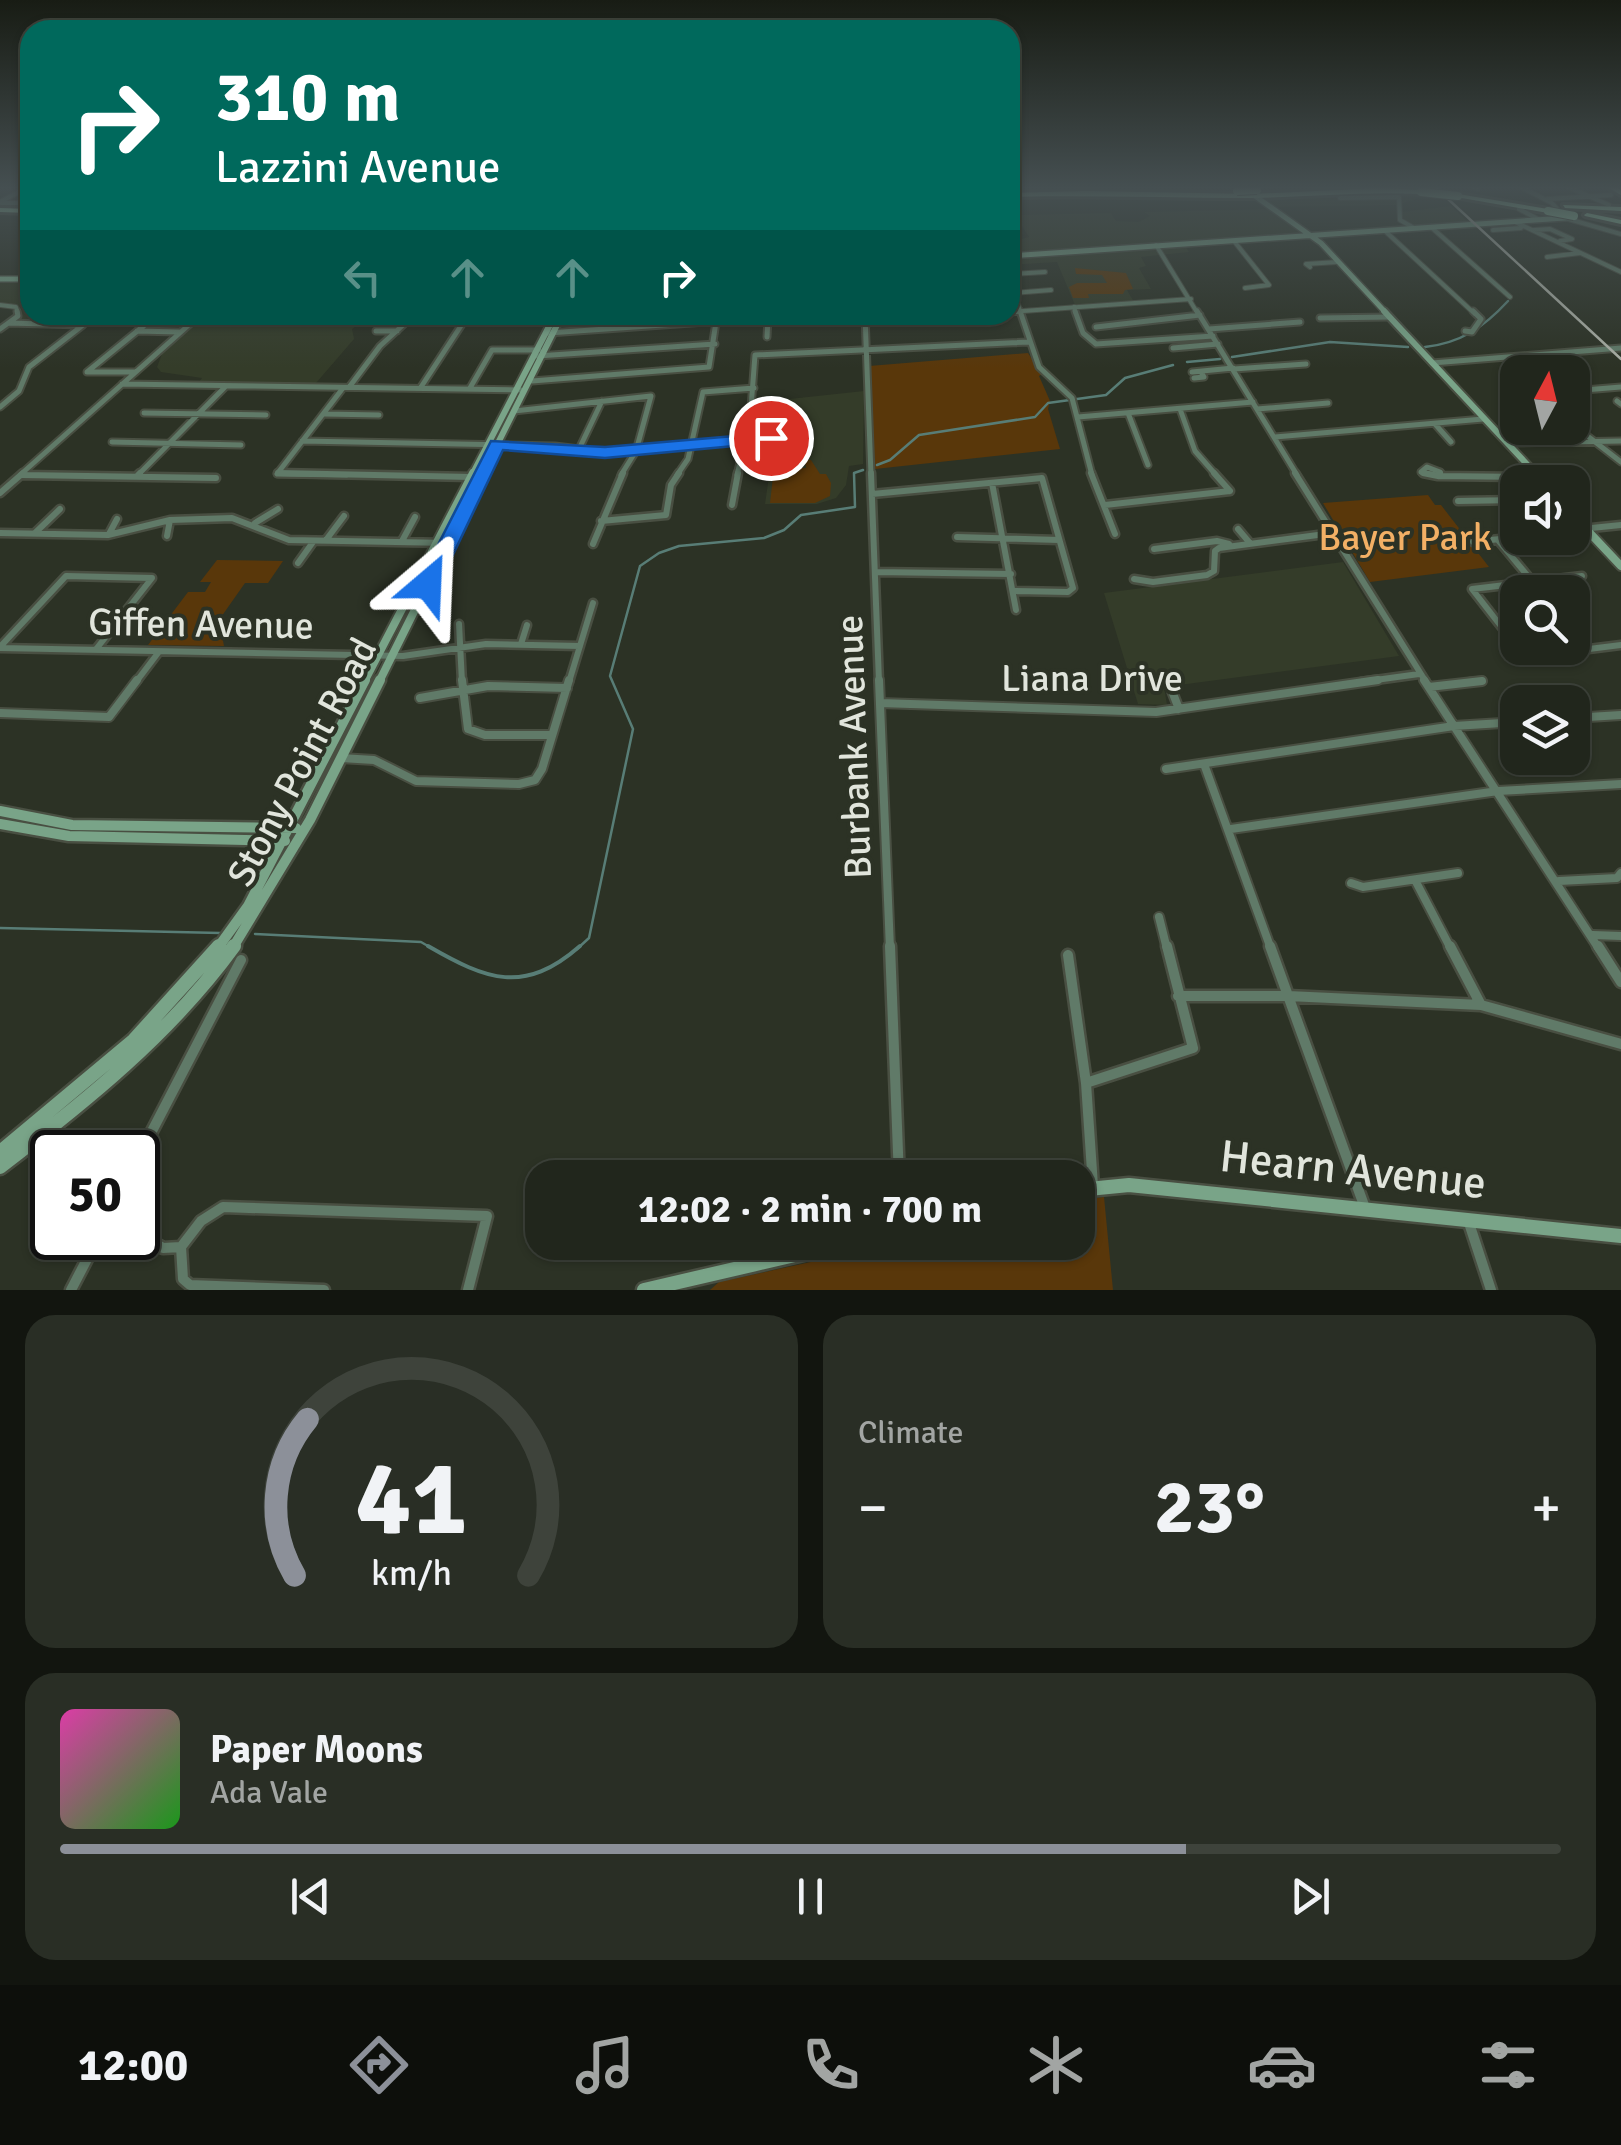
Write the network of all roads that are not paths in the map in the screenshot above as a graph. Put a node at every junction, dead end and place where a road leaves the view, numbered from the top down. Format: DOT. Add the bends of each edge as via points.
graph roads {
  1 [pos="1138,247"];
  2 [pos="1157,247"];
  3 [pos="1239,247"];
  4 [pos="1322,247"];
  5 [pos="1403,247"];
  6 [pos="1454,247"];
  7 [pos="1568,247"];
  8 [pos="1581,253"];
  9 [pos="1020,255"];
  10 [pos="1547,256"];
  11 [pos="1336,262"];
  12 [pos="1310,267"];
  13 [pos="1045,272"];
  14 [pos="1621,272"];
  15 [pos="1020,276"];
  16 [pos="1245,288"];
  17 [pos="1052,290"];
  18 [pos="1020,293"];
  19 [pos="1510,297"];
  20 [pos="1191,299"];
  21 [pos="0,305"];
  22 [pos="1074,307"];
  23 [pos="1020,311"];
  24 [pos="1200,316"];
  25 [pos="1390,317"];
  26 [pos="1320,318"];
  27 [pos="1300,322"];
  28 [pos="9,323"];
  29 [pos="20,323"];
  30 [pos="83,325"];
  31 [pos="144,325"];
  32 [pos="188,325"];
  33 [pos="404,325"];
  34 [pos="461,325"];
  35 [pos="555,325"];
  36 [pos="675,325"];
  37 [pos="716,325"];
  38 [pos="768,325"];
  39 [pos="865,325"];
  40 [pos="1096,326"];
  41 [pos="0,329"];
  42 [pos="137,331"];
  43 [pos="376,331"];
  44 [pos="398,331"];
  45 [pos="1464,331"];
  46 [pos="180,332"];
  47 [pos="1211,332"];
  48 [pos="552,334"];
  49 [pos="767,337"];
  50 [pos="1029,342"];
  51 [pos="714,344"];
  52 [pos="1218,344"];
  53 [pos="866,348"];
  54 [pos="1172,348"];
  55 [pos="1620,349"];
  56 [pos="541,354"];
  57 [pos="1541,355"];
  58 [pos="1500,358"];
  59 [pos="1431,363"];
  60 [pos="1306,364"];
  61 [pos="1234,368"];
  62 [pos="136,372"];
  63 [pos="1193,375"];
  64 [pos="532,381"];
  65 [pos="122,384"];
  66 [pos="226,386"];
  67 [pos="347,387"];
  68 [pos="1621,387"];
  69 [pos="421,388"];
  70 [pos="470,388"];
  71 [pos="754,388"];
  72 [pos="1590,389"];
  73 [pos="523,390"];
  74 [pos="602,400"];
  75 [pos="1328,403"];
  76 [pos="1255,405"];
  77 [pos="0,407"];
  78 [pos="1180,409"];
  79 [pos="514,410"];
  80 [pos="144,413"];
  81 [pos="1128,413"];
  82 [pos="199,414"];
  83 [pos="266,414"];
  84 [pos="323,414"];
  85 [pos="379,415"];
  86 [pos="1078,417"];
  87 [pos="1482,418"];
  88 [pos="1434,423"];
  89 [pos="1275,437"];
  90 [pos="1590,437"];
  91 [pos="771,438"];
  92 [pos="1500,438"];
  93 [pos="302,441"];
  94 [pos="746,441"];
  95 [pos="1621,441"];
  96 [pos="112,442"];
  97 [pos="1451,442"];
  98 [pos="170,443"];
  99 [pos="1590,443"];
  100 [pos="1598,443"];
  101 [pos="493,444"];
  102 [pos="241,445"];
  103 [pos="690,445"];
  104 [pos="1507,445"];
  105 [pos="579,450"];
  106 [pos="636,451"];
  107 [pos="1621,462"];
  108 [pos="1148,465"];
  109 [pos="1526,465"];
  110 [pos="20,475"];
  111 [pos="137,476"];
  112 [pos="1438,476"];
  113 [pos="473,477"];
  114 [pos="216,478"];
  115 [pos="1500,478"];
  116 [pos="992,483"];
  117 [pos="0,492"];
  118 [pos="872,494"];
  119 [pos="1500,500"];
  120 [pos="1458,501"];
  121 [pos="1105,504"];
  122 [pos="732,505"];
  123 [pos="60,509"];
  124 [pos="278,509"];
  125 [pos="344,516"];
  126 [pos="415,517"];
  127 [pos="117,518"];
  128 [pos="170,520"];
  129 [pos="601,521"];
  130 [pos="254,524"];
  131 [pos="1621,526"];
  132 [pos="1238,529"];
  133 [pos="1590,529"];
  134 [pos="0,533"];
  135 [pos="35,533"];
  136 [pos="1590,533"];
  137 [pos="1116,534"];
  138 [pos="1334,534"];
  139 [pos="108,535"];
  140 [pos="167,536"];
  141 [pos="957,537"];
  142 [pos="314,540"];
  143 [pos="1004,540"];
  144 [pos="1059,540"];
  145 [pos="1498,540"];
  146 [pos="325,541"];
  147 [pos="402,542"];
  148 [pos="1473,542"];
  149 [pos="445,543"];
  150 [pos="1250,543"];
  151 [pos="593,544"];
  152 [pos="1230,545"];
  153 [pos="1154,548"];
  154 [pos="298,563"];
  155 [pos="1621,566"];
  156 [pos="876,572"];
  157 [pos="1011,574"];
  158 [pos="1526,575"];
  159 [pos="1134,579"];
  160 [pos="1500,586"];
  161 [pos="1014,591"];
  162 [pos="592,603"];
  163 [pos="1016,610"];
  164 [pos="459,624"];
  165 [pos="527,625"];
  166 [pos="1500,625"];
  167 [pos="521,644"];
  168 [pos="580,646"];
  169 [pos="1621,646"];
  170 [pos="0,647"];
  171 [pos="461,648"];
  172 [pos="96,649"];
  173 [pos="1590,649"];
  174 [pos="159,652"];
  175 [pos="387,656"];
  176 [pos="1420,674"];
  177 [pos="1482,681"];
  178 [pos="1170,686"];
  179 [pos="567,688"];
  180 [pos="1428,688"];
  181 [pos="463,690"];
  182 [pos="420,698"];
  183 [pos="880,703"];
  184 [pos="1178,709"];
  185 [pos="0,714"];
  186 [pos="1621,715"];
  187 [pos="1590,717"];
  188 [pos="1500,723"];
  189 [pos="1454,726"];
  190 [pos="552,735"];
  191 [pos="341,758"];
  192 [pos="1204,764"];
  193 [pos="1166,769"];
  194 [pos="1621,784"];
  195 [pos="1498,791"];
  196 [pos="0,811"];
  197 [pos="0,824"];
  198 [pos="1231,830"];
  199 [pos="295,835"];
  200 [pos="1621,873"];
  201 [pos="1458,874"];
  202 [pos="1415,880"];
  203 [pos="1558,881"];
  204 [pos="1351,883"];
  205 [pos="1159,917"];
  206 [pos="1592,935"];
  207 [pos="1621,936"];
  208 [pos="1068,955"];
  209 [pos="241,960"];
  210 [pos="1621,982"];
  211 [pos="1178,996"];
  212 [pos="1288,996"];
  213 [pos="1481,1004"];
  214 [pos="1621,1044"];
  215 [pos="1086,1083"];
  216 [pos="153,1130"];
  217 [pos="0,1152"];
  218 [pos="898,1160"];
  219 [pos="1085,1160"];
  220 [pos="0,1166"];
  221 [pos="1095,1187"];
  222 [pos="1366,1208"];
  223 [pos="1468,1219"];
  224 [pos="1621,1236"];
  225 [pos="160,1246"];
  226 [pos="181,1248"];
  227 [pos="87,1260"];
  228 [pos="784,1260"];
  229 [pos="697,1284"];
  230 [pos="72,1290"];
  231 [pos="324,1290"];
  232 [pos="468,1290"];
  233 [pos="644,1290"];
  234 [pos="1491,1290"];
  1 -- 9 [label="main road"];
  2 -- 20 [label="street"];
  3 -- 16 [label="street" via="1269,285"];
  4 -- 11 [label="main road"];
  5 -- 45 [label="street" via="1481,319 1472,332"];
  6 -- 19 [label="street"];
  7 -- 8 [label="street"];
  8 -- 10 [label="street"];
  8 -- 14 [label="street"];
  11 -- 12 [label="street"];
  11 -- 25 [label="main road"];
  13 -- 15 [label="street"];
  17 -- 18 [label="street"];
  20 -- 22 [label="street"];
  20 -- 24 [label="street"];
  21 -- 28 [label="street" via="18,310"];
  22 -- 23 [label="street"];
  22 -- 47 [label="street" via="1096,344"];
  23 -- 50 [label="street"];
  24 -- 40 [label="street"];
  24 -- 47 [label="street"];
  25 -- 26 [label="street"];
  25 -- 59 [label="main road"];
  27 -- 47 [label="street"];
  28 -- 29 [label="street"];
  28 -- 41 [label="street"];
  30 -- 77 [label="street" via="29,366 19,391"];
  31 -- 42 [label="street"];
  32 -- 46 [label="street"];
  33 -- 44 [label="street"];
  34 -- 69 [label="street"];
  35 -- 48 [label="main road, Stony Point Road"];
  36 -- 48 [label="street"];
  37 -- 51 [label="street"];
  38 -- 49 [label="street"];
  39 -- 53 [label="street, Burbank Avenue"];
  42 -- 46 [label="street"];
  42 -- 62 [label="street" via="87,372"];
  43 -- 44 [label="street"];
  44 -- 67 [label="street"];
  46 -- 62 [label="street"];
  47 -- 52 [label="street"];
  48 -- 56 [label="main road, Stony Point Road"];
  50 -- 53 [label="street"];
  50 -- 86 [label="street" via="1039,368 1072,401"];
  51 -- 56 [label="street"];
  51 -- 64 [label="street" via="708,367"];
  52 -- 54 [label="street"];
  52 -- 61 [label="street"];
  53 -- 71 [label="street" via="755,355"];
  53 -- 118 [label="street, Burbank Avenue"];
  55 -- 57 [label="street"];
  56 -- 64 [label="main road, Stony Point Road"];
  56 -- 70 [label="street" via="492,350"];
  56 -- 73 [label="main road, Stony Point Road"];
  58 -- 59 [label="street"];
  59 -- 87 [label="main road"];
  60 -- 61 [label="street"];
  61 -- 63 [label="street"];
  61 -- 76 [label="street"];
  62 -- 65 [label="street"];
  64 -- 73 [label="main road, Stony Point Road"];
  65 -- 66 [label="street"];
  65 -- 110 [label="street"];
  66 -- 67 [label="street"];
  66 -- 82 [label="street"];
  67 -- 69 [label="street"];
  67 -- 84 [label="street"];
  68 -- 72 [label="street"];
  69 -- 70 [label="street"];
  70 -- 73 [label="street"];
  71 -- 94 [label="street"];
  71 -- 103 [label="street" via="703,392"];
  73 -- 79 [label="main road, Stony Point Road"];
  73 -- 101 [label="main road, Stony Point Road"];
  74 -- 79 [label="street"];
  74 -- 105 [label="street"];
  74 -- 106 [label="street" via="651,396"];
  75 -- 76 [label="street"];
  76 -- 78 [label="street"];
  76 -- 89 [label="street"];
  78 -- 81 [label="street"];
  78 -- 121 [label="street" via="1195,451 1230,492"];
  79 -- 101 [label="main road, Stony Point Road"];
  80 -- 82 [label="street"];
  81 -- 86 [label="street"];
  81 -- 108 [label="street"];
  82 -- 83 [label="street"];
  82 -- 98 [label="street"];
  84 -- 85 [label="street"];
  84 -- 93 [label="street"];
  86 -- 121 [label="street"];
  87 -- 88 [label="street"];
  87 -- 92 [label="main road"];
  88 -- 89 [label="street"];
  88 -- 97 [label="street"];
  89 -- 138 [label="street"];
  90 -- 100 [label="street"];
  91 -- 94 [label="street"];
  93 -- 101 [label="street"];
  93 -- 113 [label="street" via="277,474"];
  94 -- 103 [label="street"];
  94 -- 122 [label="street"];
  95 -- 100 [label="street"];
  96 -- 98 [label="street"];
  98 -- 102 [label="street"];
  98 -- 111 [label="street"];
  99 -- 100 [label="street"];
  100 -- 107 [label="street"];
  101 -- 105 [label="street"];
  101 -- 113 [label="main road, Stony Point Road"];
  101 -- 149 [label="main road, Stony Point Road"];
  103 -- 106 [label="street"];
  103 -- 129 [label="street" via="666,515"];
  104 -- 109 [label="main road"];
  105 -- 106 [label="street"];
  106 -- 129 [label="street"];
  110 -- 111 [label="street"];
  110 -- 117 [label="street"];
  111 -- 114 [label="street"];
  112 -- 115 [label="street"];
  113 -- 149 [label="main road, Stony Point Road"];
  116 -- 118 [label="street"];
  116 -- 143 [label="street"];
  116 -- 144 [label="street" via="1042,478"];
  118 -- 156 [label="street, Burbank Avenue"];
  119 -- 120 [label="street"];
  121 -- 137 [label="street"];
  123 -- 135 [label="street"];
  124 -- 130 [label="street"];
  125 -- 146 [label="street"];
  126 -- 147 [label="street"];
  127 -- 139 [label="street"];
  128 -- 130 [label="street"];
  128 -- 139 [label="street"];
  128 -- 140 [label="street"];
  129 -- 151 [label="street"];
  130 -- 142 [label="street" via="289,540"];
  131 -- 133 [label="street"];
  132 -- 150 [label="street"];
  134 -- 135 [label="street"];
  135 -- 139 [label="street"];
  136 -- 155 [label="main road"];
  138 -- 150 [label="street"];
  138 -- 176 [label="street"];
  141 -- 143 [label="street"];
  142 -- 146 [label="street"];
  142 -- 154 [label="street"];
  143 -- 144 [label="street"];
  143 -- 157 [label="street"];
  144 -- 161 [label="street" via="1072,591"];
  145 -- 148 [label="street"];
  145 -- 158 [label="street"];
  146 -- 147 [label="street"];
  147 -- 149 [label="street"];
  149 -- 175 [label="main road, Stony Point Road"];
  150 -- 152 [label="street"];
  152 -- 153 [label="street"];
  152 -- 159 [label="street" via="1215,551 1210,574"];
  156 -- 157 [label="street"];
  156 -- 183 [label="street, Burbank Avenue"];
  157 -- 161 [label="street"];
  160 -- 166 [label="street" via="1472,589"];
  161 -- 163 [label="street"];
  162 -- 168 [label="street"];
  164 -- 171 [label="street"];
  165 -- 167 [label="street"];
  167 -- 168 [label="street, Giffen Avenue"];
  167 -- 171 [label="street, Giffen Avenue"];
  168 -- 179 [label="street"];
  169 -- 173 [label="street"];
  170 -- 172 [label="street, Giffen Avenue"];
  170 -- 172 [label="street" via="66,576 152,578"];
  171 -- 175 [label="street, Giffen Avenue"];
  171 -- 181 [label="street"];
  172 -- 174 [label="street, Giffen Avenue"];
  174 -- 175 [label="street, Giffen Avenue"];
  174 -- 185 [label="street" via="110,717"];
  175 -- 191 [label="main road, Stony Point Road"];
  175 -- 199 [label="main road, Stony Point Road"];
  176 -- 180 [label="street"];
  176 -- 184 [label="street, Liana Drive"];
  177 -- 180 [label="street"];
  178 -- 184 [label="street"];
  179 -- 181 [label="street"];
  179 -- 190 [label="street"];
  180 -- 189 [label="street"];
  181 -- 182 [label="street"];
  181 -- 190 [label="street" via="471,731"];
  183 -- 184 [label="street, Liana Drive"];
  183 -- 218 [label="street, Burbank Avenue"];
  186 -- 187 [label="street"];
  188 -- 189 [label="street"];
  189 -- 192 [label="street"];
  189 -- 195 [label="street"];
  190 -- 191 [label="street" via="540,774 526,784 416,781 374,760"];
  191 -- 199 [label="main road, Stony Point Road"];
  192 -- 193 [label="street"];
  192 -- 198 [label="street"];
  194 -- 195 [label="street"];
  195 -- 198 [label="street"];
  195 -- 203 [label="street"];
  196 -- 199 [label="main road" via="60,824"];
  197 -- 199 [label="main road" via="68,836"];
  198 -- 212 [label="street"];
  199 -- 217 [label="main road, Stony Point Road" via="240,918 162,1014 104,1070"];
  199 -- 220 [label="main road, Stony Point Road" via="254,918 186,1005 86,1100"];
  200 -- 203 [label="street"];
  201 -- 202 [label="street"];
  202 -- 204 [label="street"];
  202 -- 213 [label="street"];
  203 -- 206 [label="street"];
  205 -- 211 [label="street"];
  206 -- 207 [label="street"];
  206 -- 210 [label="street"];
  208 -- 215 [label="street"];
  209 -- 216 [label="street"];
  211 -- 212 [label="street"];
  211 -- 215 [label="street" via="1193,1048"];
  212 -- 213 [label="street"];
  212 -- 222 [label="street"];
  213 -- 214 [label="street"];
  215 -- 219 [label="street"];
  221 -- 222 [label="main road, Hearn Avenue"];
  222 -- 223 [label="main road, Hearn Avenue"];
  223 -- 224 [label="main road, Hearn Avenue"];
  223 -- 234 [label="street"];
  225 -- 226 [label="street"];
  226 -- 231 [label="street" via="190,1285"];
  226 -- 232 [label="street" via="222,1207 487,1216"];
  227 -- 230 [label="street"];
  228 -- 229 [label="main road"];
  229 -- 233 [label="main road"];
}
